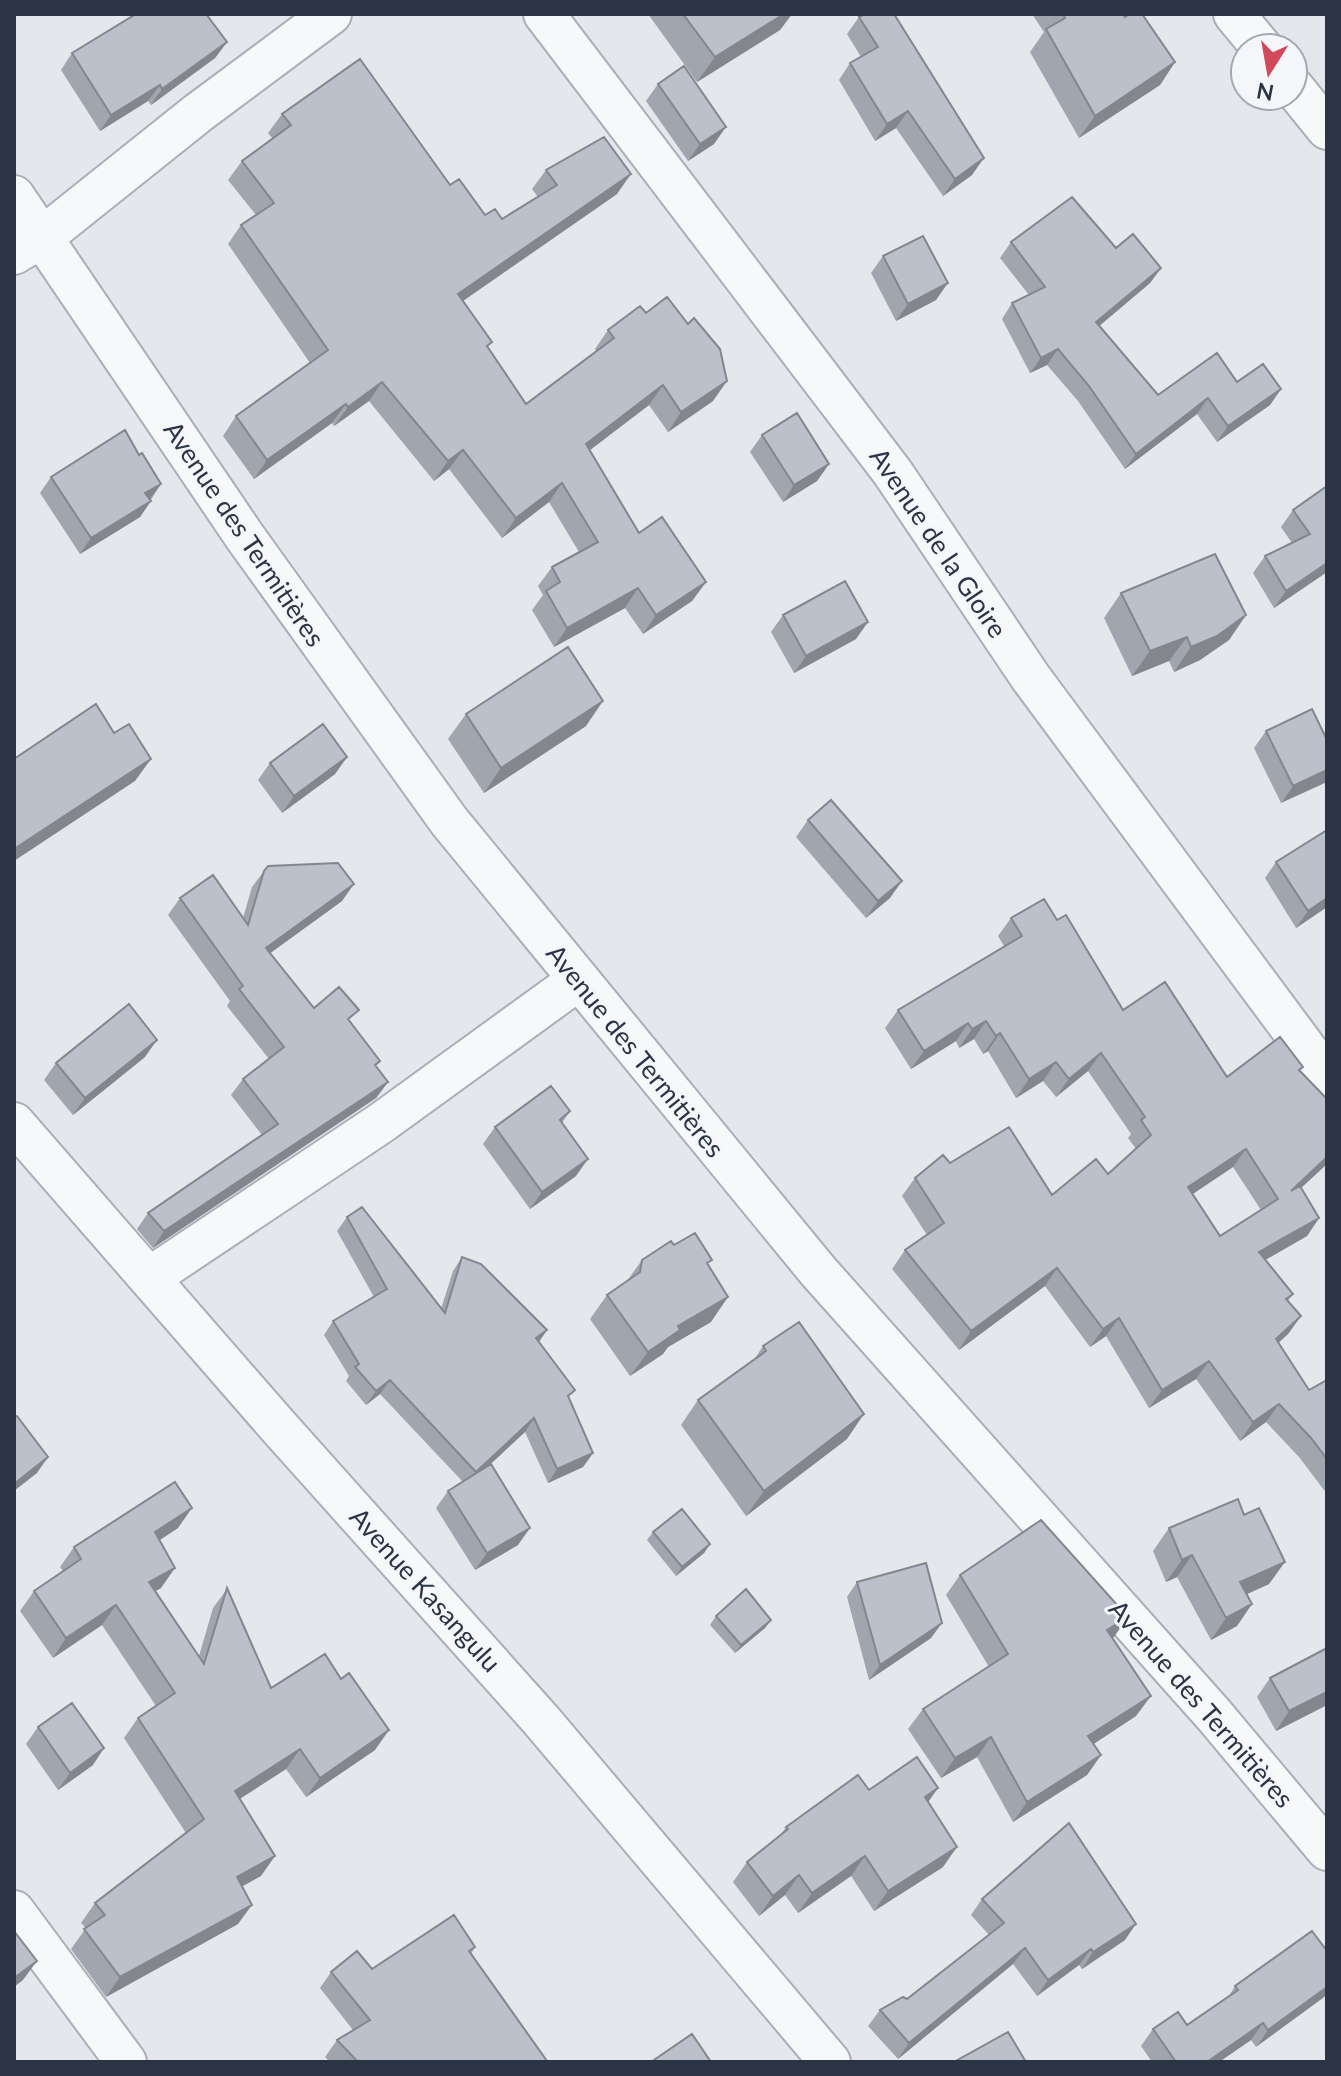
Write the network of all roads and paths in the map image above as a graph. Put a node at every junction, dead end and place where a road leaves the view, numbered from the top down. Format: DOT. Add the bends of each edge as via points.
graph roads {
  1 [pos="331,14"];
  2 [pos="544,14"];
  3 [pos="1234,14"];
  4 [pos="1249,32"];
  5 [pos="1309,107"];
  6 [pos="1327,129"];
  7 [pos="14,196"];
  8 [pos="29,245"];
  9 [pos="577,981"];
  10 [pos="1327,1077"];
  11 [pos="14,1123"];
  12 [pos="149,1278"];
  13 [pos="1327,1850"];
  14 [pos="14,1911"];
  15 [pos="126,2062"];
  16 [pos="830,2062"];
  1 -- 8 [label="street"];
  2 -- 10 [label="street, Avenue de la Gloire" via="893,473 1031,678"];
  3 -- 4 [label="street"];
  5 -- 6 [label="street"];
  7 -- 8 [label="street, Avenue des Termitières"];
  8 -- 9 [label="street, Avenue des Termitières" via="449,821"];
  9 -- 12 [label="street" via="381,1123"];
  9 -- 13 [label="street, Avenue des Termitières" via="818,1271 1214,1715"];
  11 -- 12 [label="street, Avenue Kasangulu"];
  12 -- 16 [label="street, Avenue Kasangulu" via="541,1720"];
  14 -- 15 [label="street"];
}
